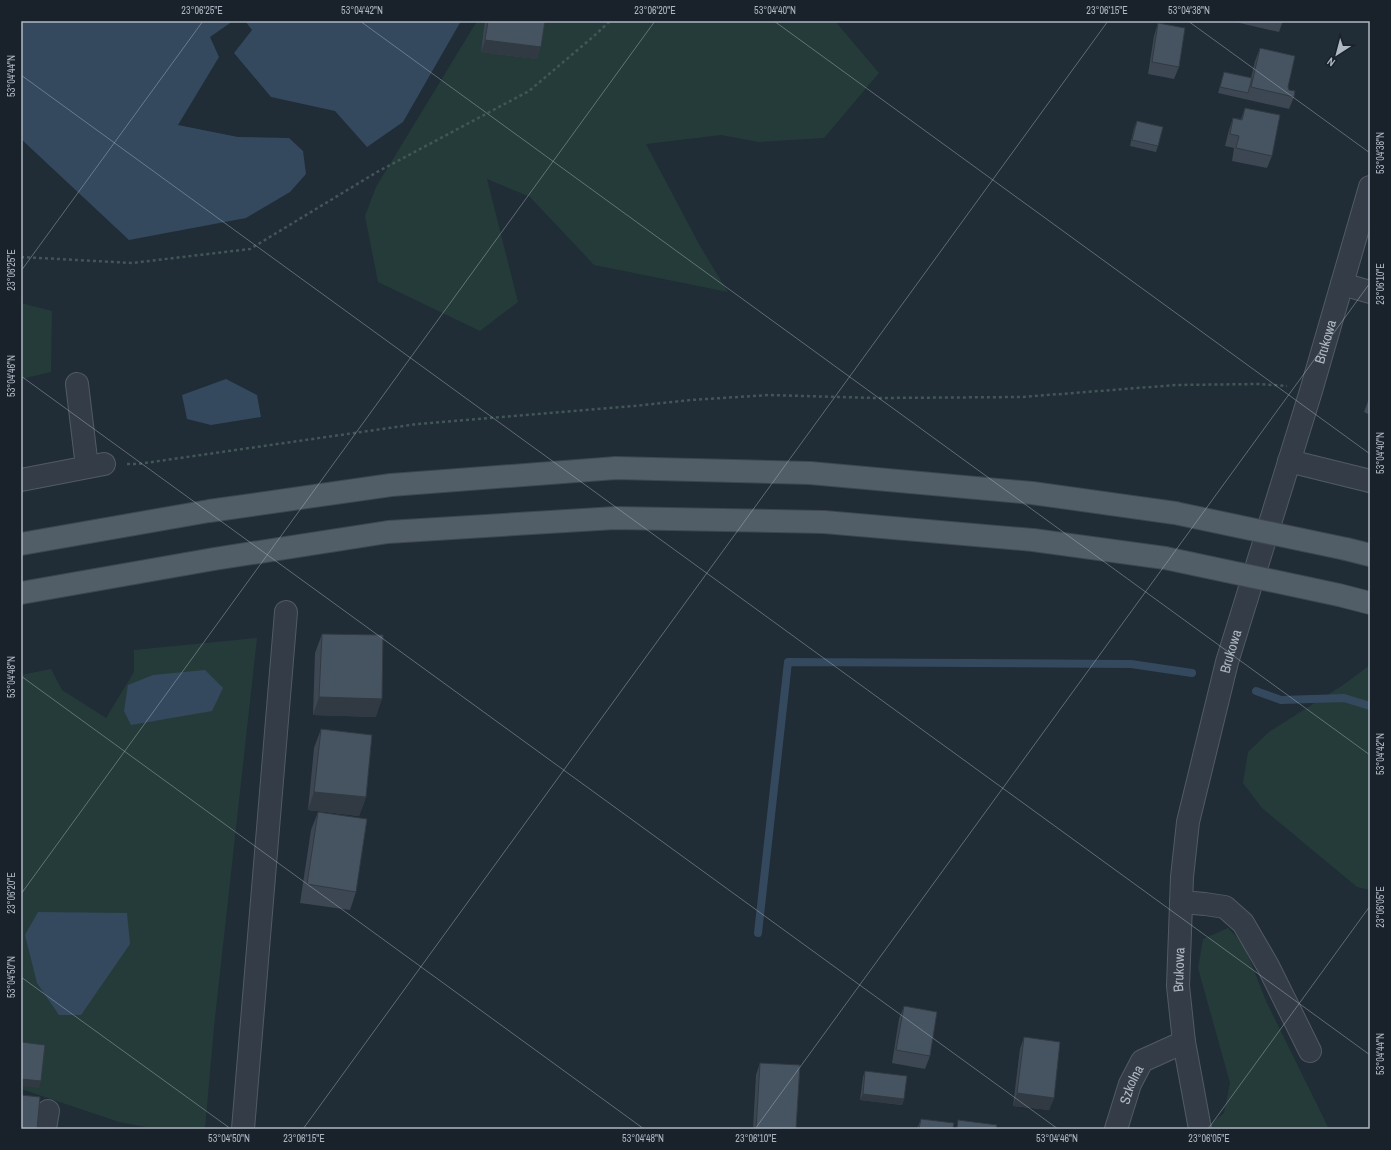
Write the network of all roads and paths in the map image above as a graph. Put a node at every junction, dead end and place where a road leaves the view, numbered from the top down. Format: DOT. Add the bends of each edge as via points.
graph roads {
  1 [pos="610,21"];
  2 [pos="1370,187"];
  3 [pos="21,257"];
  4 [pos="1342,284"];
  5 [pos="1370,292"];
  6 [pos="77,384"];
  7 [pos="1311,391"];
  8 [pos="1289,461"];
  9 [pos="96,466"];
  10 [pos="21,480"];
  11 [pos="1370,481"];
  12 [pos="21,544"];
  13 [pos="1370,555"];
  14 [pos="21,593"];
  15 [pos="1370,603"];
  16 [pos="286,612"];
  17 [pos="1181,902"];
  18 [pos="1184,1042"];
  19 [pos="1310,1051"];
  20 [pos="243,1129"];
  21 [pos="1116,1129"];
  22 [pos="1200,1129"];
  1 -- 3 [label="path" via="529,92 377,172 250,249 132,263"];
  2 -- 4 [label="street, Brukowa"];
  4 -- 5 [label="street"];
  4 -- 7 [label="street, Brukowa"];
  6 -- 9 [label="street"];
  7 -- 8 [label="street, Brukowa"];
  7 -- 9 [label="path" via="1289,386 1251,384 1176,384 1022,397 877,398 768,395 417,424 138,464"];
  8 -- 11 [label="street"];
  8 -- 17 [label="street, Brukowa" via="1227,662 1202,761 1188,822"];
  9 -- 10 [label="street"];
  12 -- 13 [label="main road, bridge" via="209,511 391,485 616,468 810,473 1032,493 1175,513"];
  14 -- 15 [label="main road, bridge" via="388,532 615,518 824,522 1033,540 1165,558"];
  16 -- 20 [label="street"];
  17 -- 18 [label="street, Brukowa" via="1178,986"];
  17 -- 19 [label="street" via="1225,907 1243,923 1268,966"];
  18 -- 21 [label="street, Szkolna" via="1142,1062 1130,1084"];
  18 -- 22 [label="street, Brukowa"];
}
